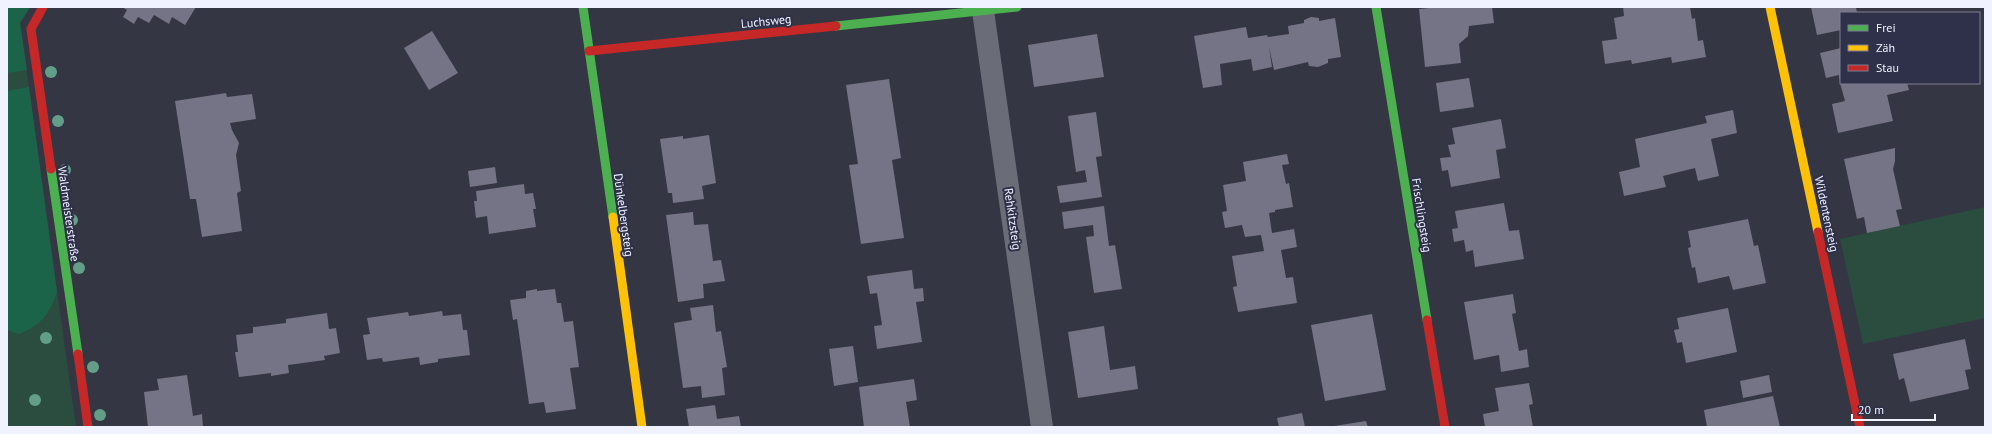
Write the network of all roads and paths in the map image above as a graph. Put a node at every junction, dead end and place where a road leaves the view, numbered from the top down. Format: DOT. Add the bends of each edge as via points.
graph roads {
  1 [pos="43,7"];
  2 [pos="583,7"];
  3 [pos="1017,7"];
  4 [pos="1376,7"];
  5 [pos="1770,7"];
  6 [pos="983,11"];
  7 [pos="589,51"];
  8 [pos="88,427"];
  9 [pos="642,427"];
  10 [pos="1042,427"];
  11 [pos="1445,427"];
  12 [pos="1860,427"];
  1 -- 8 [label="street, Waldmeisterstraße" via="31,29"];
  2 -- 7 [label="street, Dünkelbergsteig"];
  3 -- 6 [label="street, Luchsweg"];
  4 -- 11 [label="street, Frischlingsteig"];
  5 -- 12 [label="street, Wildentensteig"];
  6 -- 7 [label="street, Luchsweg"];
  6 -- 10 [label="street, Rehkitzsteig"];
  7 -- 9 [label="street, Dünkelbergsteig"];
}
